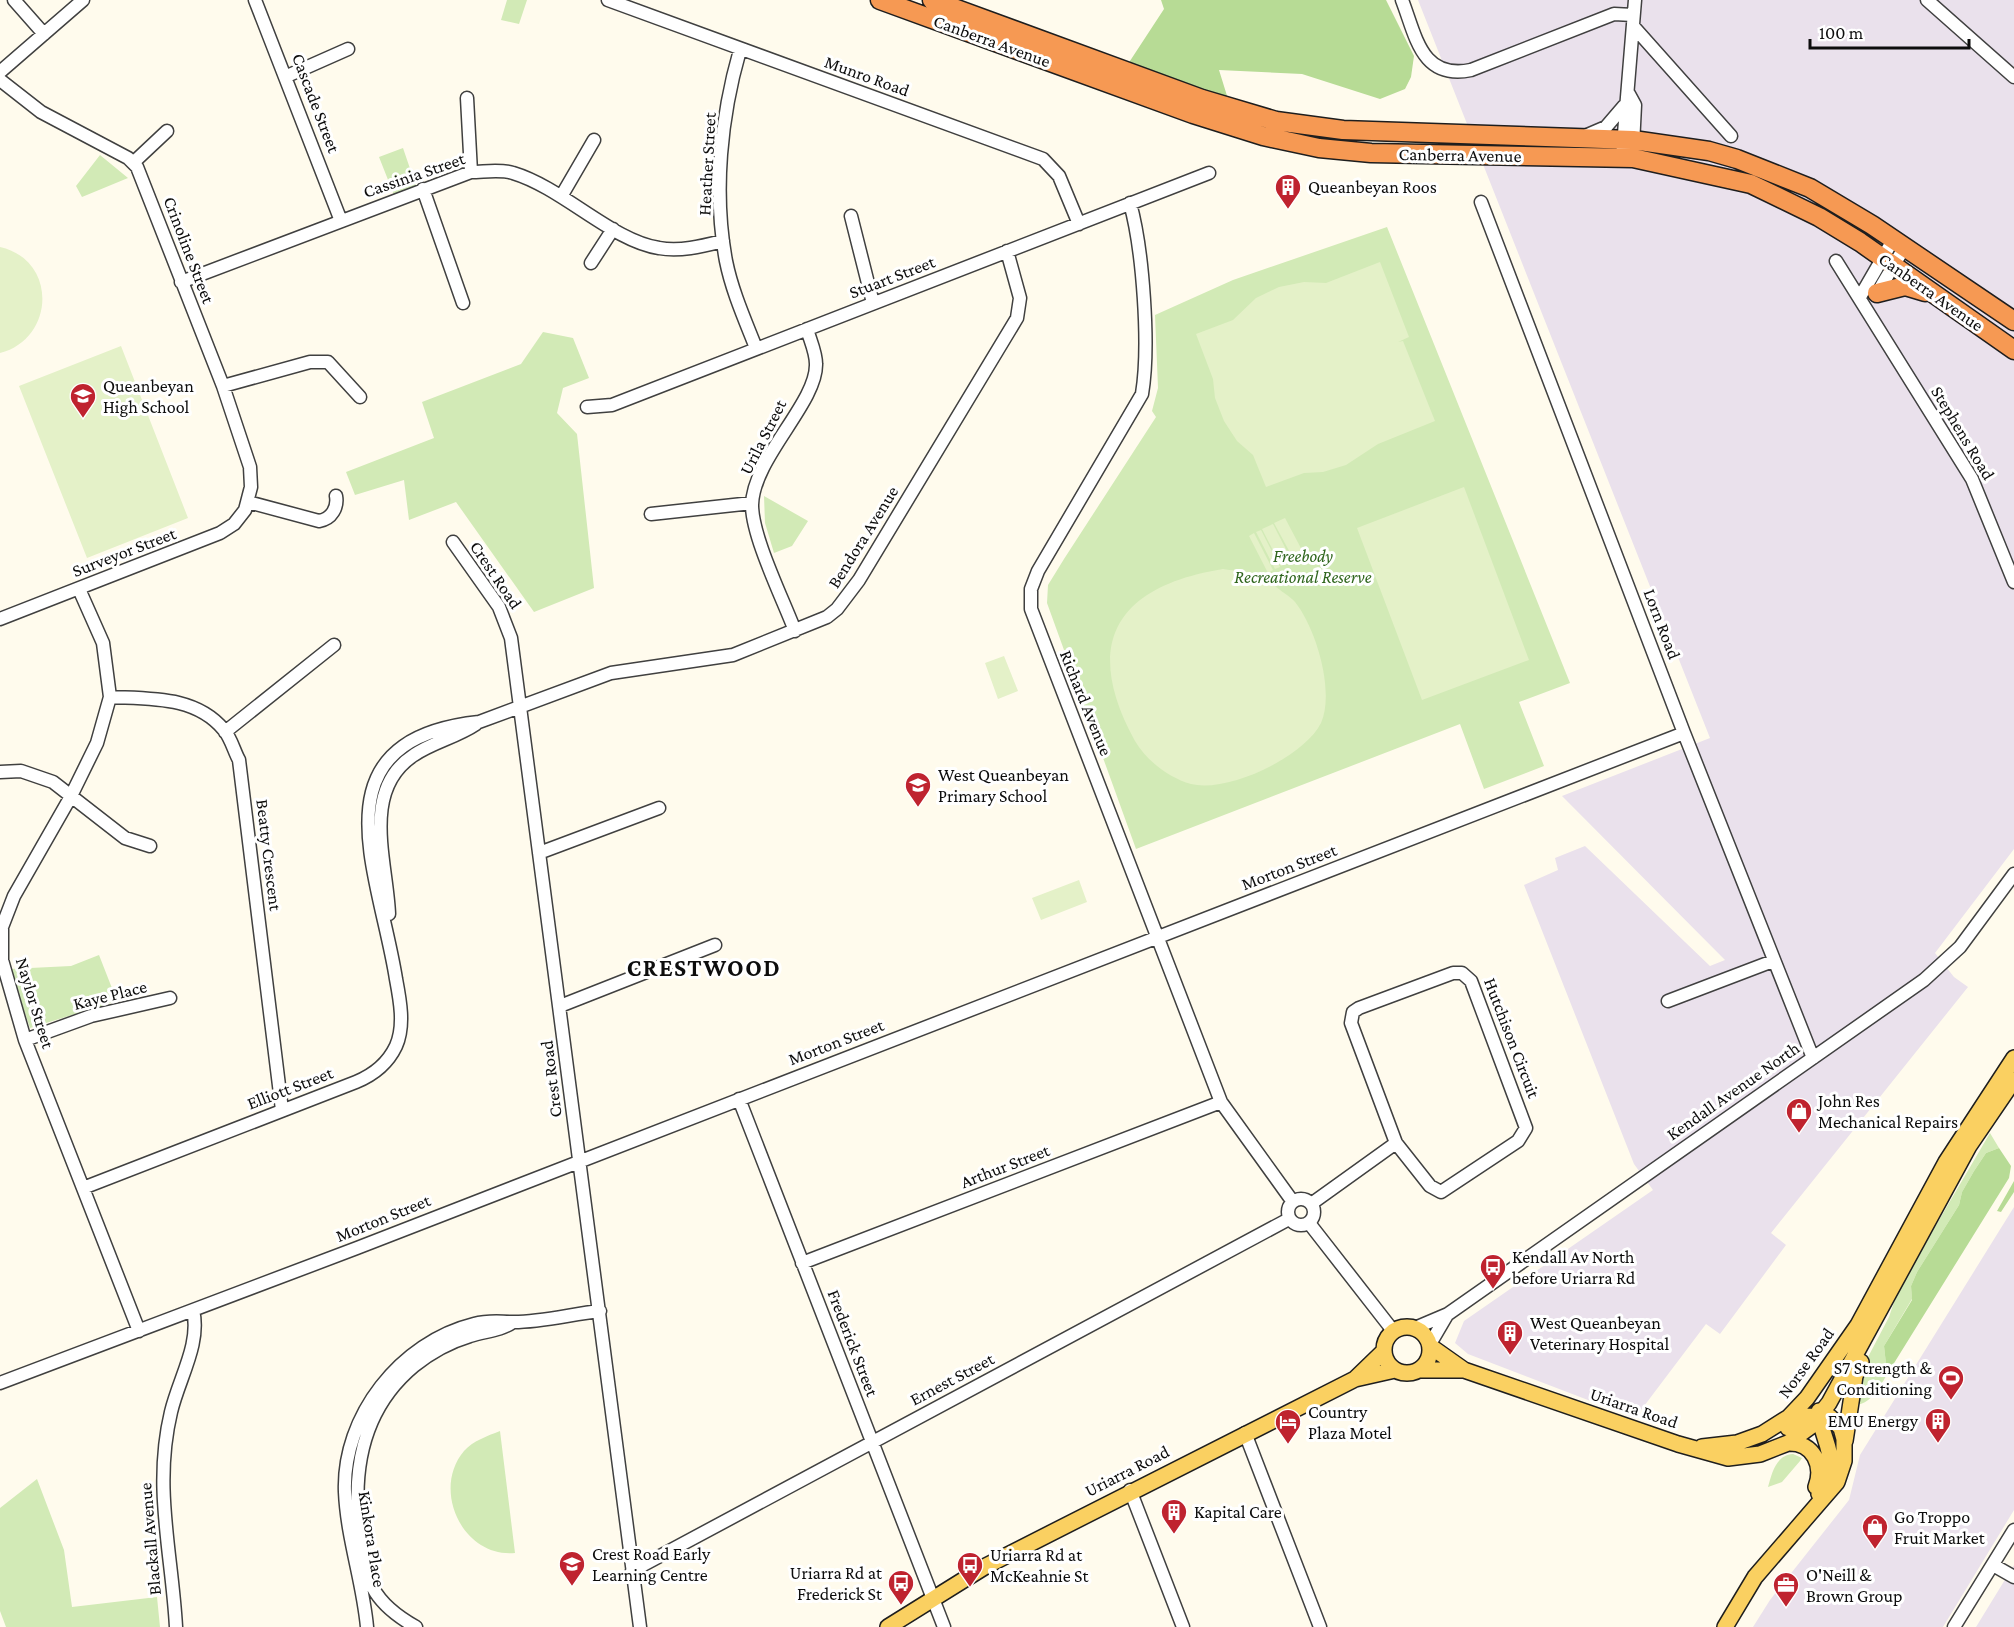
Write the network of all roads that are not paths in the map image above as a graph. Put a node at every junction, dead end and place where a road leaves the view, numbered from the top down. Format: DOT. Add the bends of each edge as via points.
graph roads {
  1 [pos="14,0"];
  2 [pos="83,0"];
  3 [pos="255,0"];
  4 [pos="608,0"];
  5 [pos="880,0"];
  6 [pos="932,0"];
  7 [pos="1402,0"];
  8 [pos="1635,0"];
  9 [pos="1926,0"];
  10 [pos="1633,20"];
  11 [pos="44,34"];
  12 [pos="348,49"];
  13 [pos="741,50"];
  14 [pos="0,72"];
  15 [pos="287,76"];
  16 [pos="2014,77"];
  17 [pos="0,80"];
  18 [pos="467,98"];
  19 [pos="1627,100"];
  20 [pos="167,131"];
  21 [pos="1731,135"];
  22 [pos="1581,138"];
  23 [pos="1628,139"];
  24 [pos="594,140"];
  25 [pos="1627,158"];
  26 [pos="134,162"];
  27 [pos="471,172"];
  28 [pos="1209,173"];
  29 [pos="423,189"];
  30 [pos="562,195"];
  31 [pos="1481,202"];
  32 [pos="1130,203"];
  33 [pos="851,216"];
  34 [pos="341,221"];
  35 [pos="1078,224"];
  36 [pos="613,229"];
  37 [pos="723,241"];
  38 [pos="1898,244"];
  39 [pos="1006,251"];
  40 [pos="1836,261"];
  41 [pos="1888,261"];
  42 [pos="591,263"];
  43 [pos="182,282"];
  44 [pos="1868,295"];
  45 [pos="1940,299"];
  46 [pos="464,303"];
  47 [pos="873,303"];
  48 [pos="2014,321"];
  49 [pos="807,329"];
  50 [pos="756,348"];
  51 [pos="2014,350"];
  52 [pos="223,386"];
  53 [pos="360,397"];
  54 [pos="587,408"];
  55 [pos="336,496"];
  56 [pos="248,502"];
  57 [pos="752,503"];
  58 [pos="651,514"];
  59 [pos="453,542"];
  60 [pos="2014,582"];
  61 [pos="79,589"];
  62 [pos="0,619"];
  63 [pos="795,631"];
  64 [pos="334,645"];
  65 [pos="110,697"];
  66 [pos="521,708"];
  67 [pos="225,732"];
  68 [pos="1684,733"];
  69 [pos="0,771"];
  70 [pos="70,798"];
  71 [pos="660,808"];
  72 [pos="150,846"];
  73 [pos="539,854"];
  74 [pos="2014,873"];
  75 [pos="1158,937"];
  76 [pos="715,945"];
  77 [pos="1773,961"];
  78 [pos="170,998"];
  79 [pos="1668,1001"];
  80 [pos="560,1006"];
  81 [pos="25,1040"];
  82 [pos="1813,1058"];
  83 [pos="2014,1058"];
  84 [pos="2014,1080"];
  85 [pos="740,1099"];
  86 [pos="1221,1102"];
  87 [pos="282,1110"];
  88 [pos="1396,1143"];
  89 [pos="579,1161"];
  90 [pos="83,1188"];
  91 [pos="1293,1202"];
  92 [pos="1311,1204"];
  93 [pos="1289,1219"];
  94 [pos="1309,1223"];
  95 [pos="802,1263"];
  96 [pos="1892,1289"];
  97 [pos="193,1310"];
  98 [pos="600,1311"];
  99 [pos="1448,1314"];
  100 [pos="513,1322"];
  101 [pos="1858,1325"];
  102 [pos="1415,1328"];
  103 [pos="139,1331"];
  104 [pos="1394,1332"];
  105 [pos="1430,1345"];
  106 [pos="1384,1351"];
  107 [pos="1395,1370"];
  108 [pos="1420,1370"];
  109 [pos="1464,1370"];
  110 [pos="1355,1378"];
  111 [pos="0,1383"];
  112 [pos="1820,1416"];
  113 [pos="1245,1433"];
  114 [pos="872,1443"];
  115 [pos="1788,1443"];
  116 [pos="1845,1443"];
  117 [pos="1722,1445"];
  118 [pos="1683,1446"];
  119 [pos="1130,1490"];
  120 [pos="1802,1515"];
  121 [pos="2014,1530"];
  122 [pos="1789,1537"];
  123 [pos="1993,1565"];
  124 [pos="632,1571"];
  125 [pos="2014,1577"];
  126 [pos="370,1583"];
  127 [pos="927,1604"];
  128 [pos="365,1608"];
  129 [pos="176,1627"];
  130 [pos="367,1627"];
  131 [pos="416,1627"];
  132 [pos="640,1627"];
  133 [pos="888,1627"];
  134 [pos="901,1627"];
  135 [pos="944,1627"];
  136 [pos="1183,1627"];
  137 [pos="1320,1627"];
  138 [pos="1725,1627"];
  139 [pos="1954,1627"];
  1 -- 11 [label="street"];
  2 -- 11 [label="street"];
  3 -- 15 [label="street, Cascade Street"];
  4 -- 13 [label="street, Munro Road"];
  5 -- 25 [label="highway, Canberra Avenue" via="1193,114 1263,136 1319,148 1371,153"];
  6 -- 22 [label="highway, Canberra Avenue" via="1202,99 1276,122 1342,130"];
  7 -- 10 [label="street" via="1424,54 1440,69 1454,72 1471,70 1614,14"];
  8 -- 10 [label="street"];
  9 -- 16 [label="street"];
  10 -- 19 [label="street"];
  10 -- 21 [label="street"];
  11 -- 14 [label="street"];
  12 -- 15 [label="street"];
  13 -- 35 [label="street, Munro Road" via="1043,159 1059,176"];
  13 -- 37 [label="street, Heather Street" via="729,90 722,159"];
  15 -- 34 [label="street, Cascade Street"];
  17 -- 26 [label="street" via="41,112"];
  18 -- 27 [label="street"];
  19 -- 22 [label="street" via="1605,127"];
  19 -- 23 [label="street" via="1635,105"];
  20 -- 26 [label="street"];
  22 -- 23 [label="highway, Canberra Avenue"];
  23 -- 25 [label="street"];
  23 -- 38 [label="highway, Canberra Avenue" via="1737,159 1810,188"];
  24 -- 30 [label="street"];
  25 -- 41 [label="highway, Canberra Avenue" via="1760,187 1819,217"];
  26 -- 43 [label="street, Crinoline Street"];
  27 -- 29 [label="street, Cassinia Street"];
  27 -- 30 [label="street, Cassinia Street" via="511,172"];
  28 -- 32 [label="street, Stuart Street"];
  29 -- 34 [label="street, Cassinia Street"];
  29 -- 46 [label="street"];
  30 -- 36 [label="street, Cassinia Street"];
  31 -- 68 [label="street, Lorn Road"];
  32 -- 35 [label="street, Stuart Street"];
  32 -- 75 [label="street, Richard Avenue" via="1142,289 1146,360 1142,394 1038,571 1030,603"];
  33 -- 47 [label="street"];
  34 -- 43 [label="street, Cassinia Street"];
  35 -- 39 [label="street, Stuart Street"];
  36 -- 37 [label="street, Cassinia Street" via="661,249"];
  36 -- 42 [label="street"];
  37 -- 50 [label="street, Heather Street" via="732,283"];
  38 -- 41 [label="street, Stephens Road"];
  38 -- 48 [label="highway, Canberra Avenue"];
  39 -- 47 [label="street, Stuart Street"];
  39 -- 63 [label="street, Bendora Avenue" via="1020,298 1017,318 849,596 827,617"];
  40 -- 44 [label="street"];
  41 -- 44 [label="street, Stephens Road"];
  41 -- 44 [label="street, Stephens Road"];
  41 -- 45 [label="highway, Canberra Avenue"];
  43 -- 52 [label="street, Crinoline Street"];
  44 -- 45 [label="highway" via="1905,286"];
  44 -- 60 [label="street, Stephens Road" via="1868,309 1972,480"];
  45 -- 51 [label="highway, Canberra Avenue"];
  47 -- 49 [label="street, Stuart Street"];
  49 -- 50 [label="street, Stuart Street"];
  49 -- 57 [label="street, Urila Street" via="816,357 814,377 767,460"];
  50 -- 54 [label="street, Stuart Street" via="612,405"];
  52 -- 53 [label="street" via="310,362 328,362"];
  52 -- 56 [label="street, Crinoline Street" via="250,467"];
  55 -- 56 [label="street" via="338,504 332,513 319,521"];
  56 -- 61 [label="street, Surveyor Street" via="239,518 220,533"];
  57 -- 58 [label="street"];
  57 -- 63 [label="street, Urila Street" via="762,546"];
  59 -- 66 [label="street, Crest Road" via="508,626"];
  61 -- 62 [label="street, Surveyor Street"];
  61 -- 65 [label="street, Naylor Street" via="103,642"];
  63 -- 66 [label="street, Bendora Avenue" via="733,656 611,673"];
  64 -- 67 [label="street"];
  65 -- 67 [label="street, Beatty Crescent" via="168,700 203,710"];
  65 -- 70 [label="street, Naylor Street" via="97,742"];
  66 -- 73 [label="street, Crest Road"];
  66 -- 87 [label="street, Elliott Street" via="415,740 393,755 376,779 366,820 400,999 396,1046 369,1076"];
  67 -- 87 [label="street, Beatty Crescent" via="239,760"];
  68 -- 75 [label="street, Morton Street"];
  68 -- 77 [label="street, Lorn Road"];
  69 -- 70 [label="street" via="21,771 53,782"];
  70 -- 72 [label="street" via="125,838"];
  70 -- 81 [label="street, Naylor Street" via="14,896 2,927 2,960"];
  71 -- 73 [label="street"];
  73 -- 80 [label="street, Crest Road"];
  74 -- 82 [label="street, Kendall Avenue North" via="1945,963"];
  75 -- 85 [label="street, Morton Street"];
  75 -- 86 [label="street, Richard Avenue"];
  76 -- 80 [label="street"];
  77 -- 79 [label="street"];
  77 -- 82 [label="street, Lorn Road"];
  78 -- 81 [label="street, Kaye Place" via="91,1016"];
  80 -- 89 [label="street, Crest Road"];
  81 -- 90 [label="street, Naylor Street"];
  82 -- 99 [label="street, Kendall Avenue North"];
  83 -- 101 [label="main road, Norse Road" via="1946,1162"];
  84 -- 96 [label="main road, Norse Road" via="1969,1146"];
  85 -- 89 [label="street, Morton Street"];
  85 -- 95 [label="street, Frederick Street"];
  86 -- 91 [label="street, Richard Avenue"];
  86 -- 95 [label="street, Arthur Street"];
  87 -- 90 [label="street, Elliott Street"];
  88 -- 88 [label="street, Hutchison Circuit" via="1351,1027 1353,1012 1445,975 1462,973 1471,981 1526,1130 1518,1141 1441,1192 1430,1186"];
  88 -- 92 [label="street"];
  89 -- 97 [label="street, Morton Street"];
  89 -- 98 [label="street, Crest Road"];
  90 -- 103 [label="street, Naylor Street"];
  91 -- 92 [label="street" via="1301,1199"];
  91 -- 93 [label="street"];
  92 -- 94 [label="street" via="1314,1212"];
  93 -- 94 [label="street" via="1296,1225"];
  93 -- 114 [label="street, Ernest Street"];
  94 -- 104 [label="street"];
  95 -- 114 [label="street, Frederick Street"];
  96 -- 112 [label="main road, Norse Road"];
  96 -- 116 [label="main road" via="1886,1316 1855,1376"];
  97 -- 103 [label="street, Morton Street"];
  97 -- 129 [label="street, Blackall Avenue" via="195,1338 171,1411 163,1459 163,1510"];
  98 -- 100 [label="street, Kinkora Place"];
  98 -- 124 [label="street, Crest Road"];
  99 -- 102 [label="street, Kendall Avenue North"];
  99 -- 105 [label="street, Kendall Avenue North"];
  100 -- 126 [label="street, Kinkora Place" via="460,1339 422,1360 394,1387 373,1418 360,1458 356,1490"];
  100 -- 128 [label="street, Kinkora Place" via="496,1319 475,1323 433,1340 391,1373 371,1401 353,1441 345,1476 351,1545"];
  101 -- 112 [label="main road" via="1822,1391"];
  101 -- 117 [label="main road, Norse Road" via="1789,1418 1754,1437"];
  102 -- 104 [label="main road" via="1404,1327"];
  102 -- 105 [label="main road"];
  103 -- 111 [label="street, Morton Street"];
  104 -- 106 [label="main road"];
  105 -- 108 [label="main road" via="1429,1360"];
  105 -- 109 [label="main road, Uriarra Road"];
  106 -- 107 [label="main road" via="1388,1364"];
  106 -- 110 [label="main road, Uriarra Road"];
  107 -- 108 [label="main road" via="1407,1374"];
  107 -- 110 [label="main road, Uriarra Road"];
  108 -- 109 [label="main road, Uriarra Road"];
  109 -- 118 [label="main road, Uriarra Road"];
  110 -- 113 [label="main road, Uriarra Road"];
  112 -- 115 [label="main road, Norse Road"];
  112 -- 116 [label="main road" via="1830,1417 1838,1425"];
  112 -- 117 [label="main road" via="1806,1416 1765,1440"];
  112 -- 120 [label="main road" via="1829,1447 1830,1472 1821,1492"];
  113 -- 119 [label="main road, Uriarra Road"];
  113 -- 137 [label="street"];
  114 -- 124 [label="street, Ernest Street"];
  114 -- 127 [label="street, Frederick Street"];
  115 -- 118 [label="main road, Norse Road" via="1760,1455 1735,1458"];
  115 -- 120 [label="main road" via="1808,1449 1820,1466 1818,1482"];
  116 -- 122 [label="main road" via="1843,1467 1835,1487"];
  117 -- 118 [label="main road, Norse Road"];
  119 -- 127 [label="main road, Uriarra Road" via="986,1566"];
  119 -- 136 [label="street"];
  120 -- 122 [label="main road"];
  121 -- 123 [label="street"];
  122 -- 138 [label="main road" via="1755,1577"];
  123 -- 125 [label="street"];
  123 -- 139 [label="street"];
  124 -- 132 [label="street, Crest Road"];
  126 -- 128 [label="street, Kinkora Place"];
  126 -- 131 [label="street, Kinkora Place" via="389,1608"];
  127 -- 133 [label="main road, Uriarra Road"];
  127 -- 134 [label="main road, Uriarra Road"];
  127 -- 135 [label="street, Frederick Street"];
  128 -- 130 [label="street, Kinkora Place"];
}
